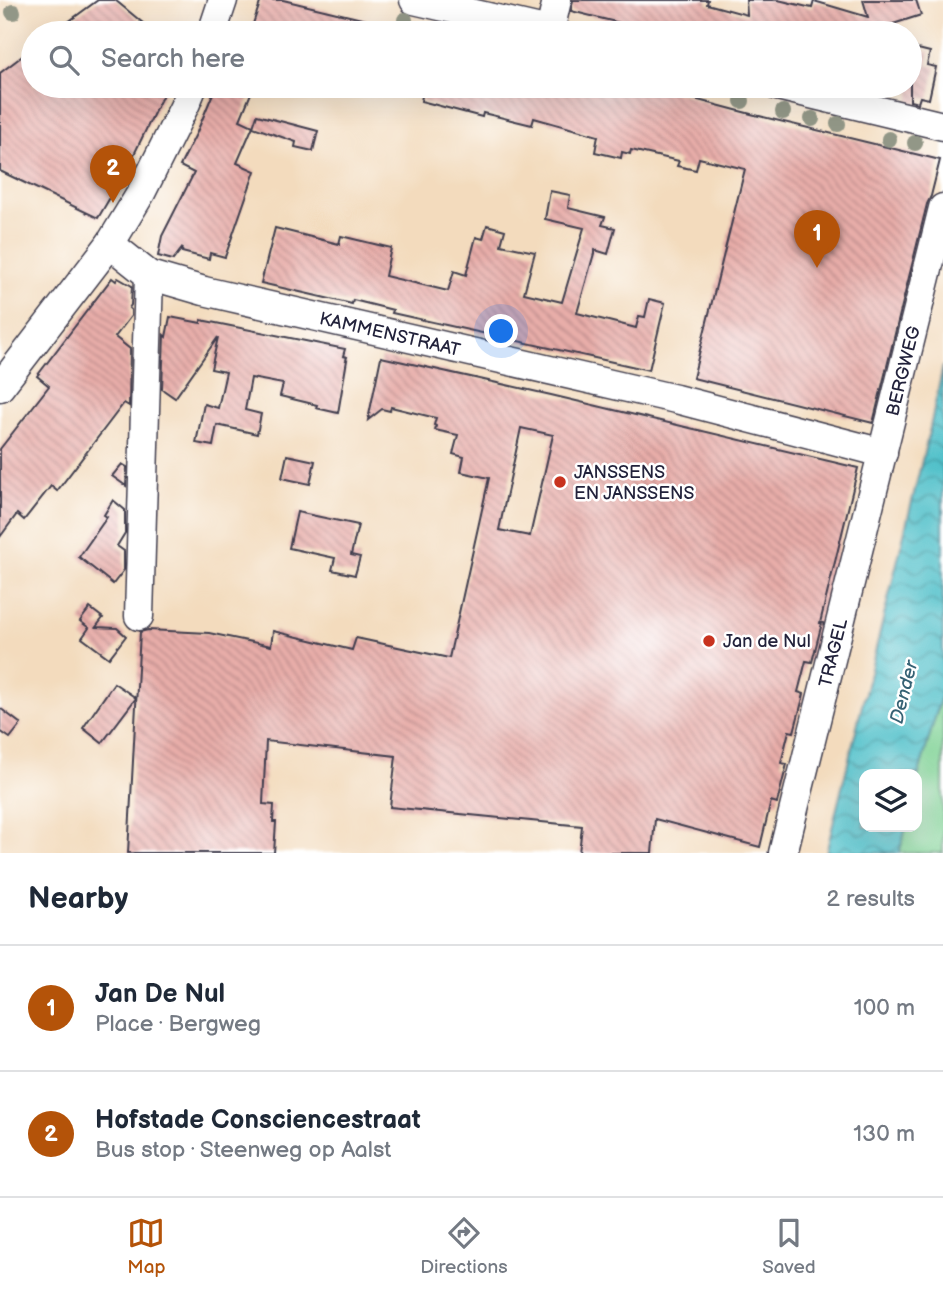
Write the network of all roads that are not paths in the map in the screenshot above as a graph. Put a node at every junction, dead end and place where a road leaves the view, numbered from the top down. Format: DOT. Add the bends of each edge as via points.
graph roads {
  1 [pos="223,0"];
  2 [pos="414,0"];
  3 [pos="558,0"];
  4 [pos="216,21"];
  5 [pos="506,21"];
  6 [pos="555,21"];
  7 [pos="188,98"];
  8 [pos="827,98"];
  9 [pos="943,126"];
  10 [pos="943,208"];
  11 [pos="110,244"];
  12 [pos="149,275"];
  13 [pos="0,387"];
  14 [pos="883,453"];
  15 [pos="139,616"];
  16 [pos="783,853"];
  1 -- 4 [label="street"];
  2 -- 5 [label="street"];
  3 -- 6 [label="street"];
  7 -- 11 [label="street"];
  8 -- 9 [label="street"];
  10 -- 14 [label="street, BERGWEG"];
  11 -- 12 [label="street, KAMMENSTRAAT"];
  11 -- 13 [label="street"];
  12 -- 14 [label="street, KAMMENSTRAAT" via="676,399"];
  12 -- 15 [label="street"];
  14 -- 16 [label="street, TRAGEL"];
}
